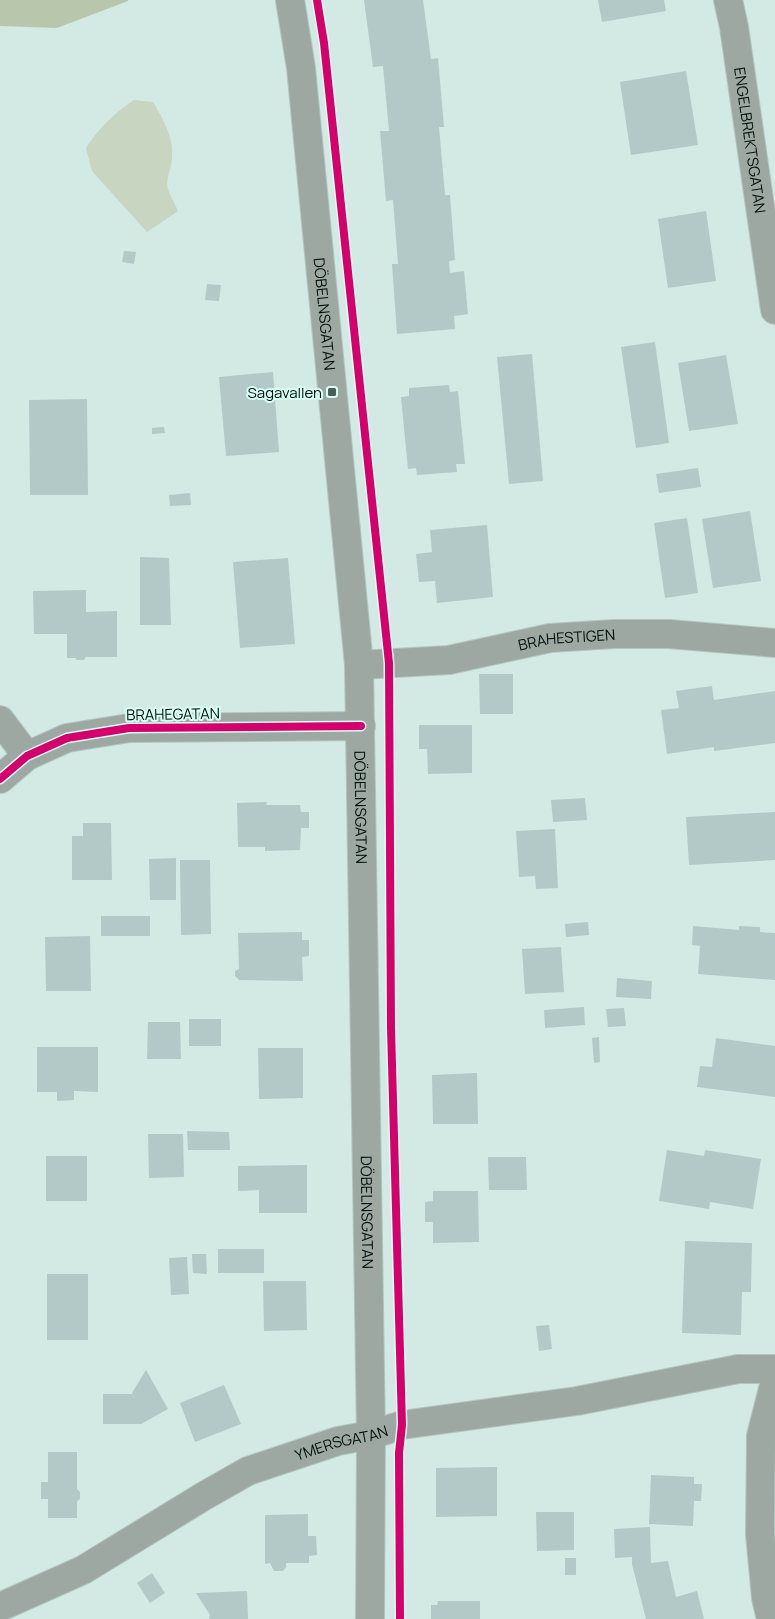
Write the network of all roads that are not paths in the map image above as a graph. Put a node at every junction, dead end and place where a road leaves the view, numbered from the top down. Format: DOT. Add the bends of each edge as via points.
graph roads {
  1 [pos="290,0"];
  2 [pos="728,0"];
  3 [pos="775,310"];
  4 [pos="775,643"];
  5 [pos="359,665"];
  6 [pos="0,720"];
  7 [pos="361,726"];
  8 [pos="27,756"];
  9 [pos="0,779"];
  10 [pos="775,1369"];
  11 [pos="775,1381"];
  12 [pos="371,1435"];
  13 [pos="770,1603"];
  14 [pos="0,1607"];
  15 [pos="370,1619"];
  1 -- 5 [label="street, DÖBELNSGATAN" via="301,68"];
  2 -- 3 [label="street, ENGELBREKTSGATAN"];
  4 -- 5 [label="street, BRAHESTIGEN" via="669,634 614,634 550,638 449,660"];
  5 -- 7 [label="street, DÖBELNSGATAN"];
  6 -- 8 [label="street"];
  7 -- 8 [label="street, BRAHEGATAN" via="129,728 67,738"];
  7 -- 12 [label="street, DÖBELNSGATAN"];
  8 -- 9 [label="street, BRAHEGATAN"];
  10 -- 12 [label="street, YMERSGATAN" via="738,1369 577,1401 402,1425"];
  11 -- 13 [label="street" via="761,1436 760,1534"];
  12 -- 14 [label="street, YMERSGATAN" via="338,1441 248,1471 83,1570"];
  12 -- 15 [label="street, DÖBELNSGATAN"];
}
